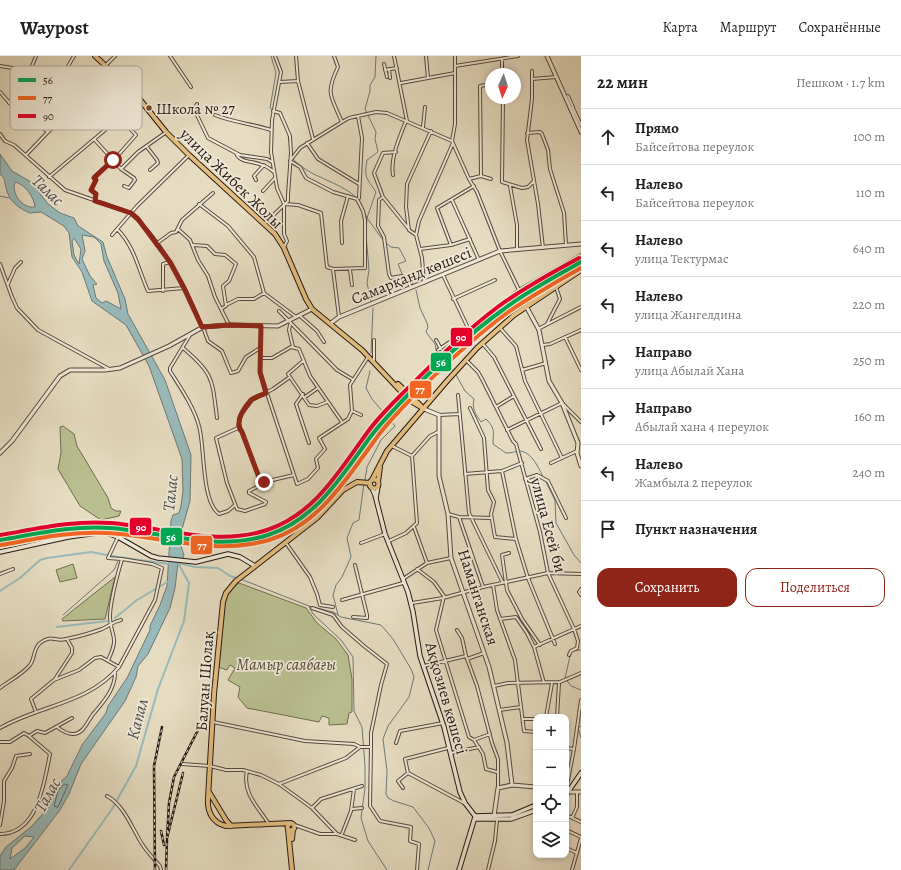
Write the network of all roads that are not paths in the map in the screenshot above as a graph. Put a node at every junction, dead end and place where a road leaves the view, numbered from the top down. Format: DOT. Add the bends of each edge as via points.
graph roads {
  1 [pos="36,56"];
  2 [pos="74,56"];
  3 [pos="95,56"];
  4 [pos="115,56"];
  5 [pos="170,56"];
  6 [pos="275,56"];
  7 [pos="296,56"];
  8 [pos="334,56"];
  9 [pos="394,56"];
  10 [pos="426,56"];
  11 [pos="455,56"];
  12 [pos="518,56"];
  13 [pos="547,56"];
  14 [pos="502,59"];
  15 [pos="384,64"];
  16 [pos="106,65"];
  17 [pos="0,66"];
  18 [pos="32,66"];
  19 [pos="68,66"];
  20 [pos="455,66"];
  21 [pos="10,68"];
  22 [pos="397,68"];
  23 [pos="502,68"];
  24 [pos="385,70"];
  25 [pos="389,70"];
  26 [pos="532,71"];
  27 [pos="455,73"];
  28 [pos="387,77"];
  29 [pos="556,77"];
  30 [pos="390,78"];
  31 [pos="428,78"];
  32 [pos="532,79"];
  33 [pos="298,81"];
  34 [pos="279,82"];
  35 [pos="400,83"];
  36 [pos="485,85"];
  37 [pos="191,87"];
  38 [pos="0,92"];
  39 [pos="568,96"];
  40 [pos="142,102"];
  41 [pos="9,103"];
  42 [pos="197,104"];
  43 [pos="503,104"];
  44 [pos="425,107"];
  45 [pos="572,108"];
  46 [pos="273,111"];
  47 [pos="215,115"];
  48 [pos="358,116"];
  49 [pos="407,121"];
  50 [pos="342,122"];
  51 [pos="581,125"];
  52 [pos="423,127"];
  53 [pos="45,130"];
  54 [pos="105,130"];
  55 [pos="131,130"];
  56 [pos="271,130"];
  57 [pos="431,131"];
  58 [pos="48,132"];
  59 [pos="166,132"];
  60 [pos="581,132"];
  61 [pos="527,133"];
  62 [pos="0,134"];
  63 [pos="94,139"];
  64 [pos="313,140"];
  65 [pos="452,142"];
  66 [pos="307,143"];
  67 [pos="146,147"];
  68 [pos="396,152"];
  69 [pos="236,153"];
  70 [pos="26,155"];
  71 [pos="189,155"];
  72 [pos="113,160"];
  73 [pos="290,161"];
  74 [pos="272,162"];
  75 [pos="264,165"];
  76 [pos="121,169"];
  77 [pos="150,170"];
  78 [pos="274,172"];
  79 [pos="393,175"];
  80 [pos="481,176"];
  81 [pos="49,177"];
  82 [pos="275,178"];
  83 [pos="469,178"];
  84 [pos="491,179"];
  85 [pos="256,180"];
  86 [pos="533,182"];
  87 [pos="359,184"];
  88 [pos="124,186"];
  89 [pos="474,186"];
  90 [pos="510,186"];
  91 [pos="263,191"];
  92 [pos="213,193"];
  93 [pos="348,196"];
  94 [pos="383,197"];
  95 [pos="359,198"];
  96 [pos="452,200"];
  97 [pos="95,201"];
  98 [pos="283,203"];
  99 [pos="199,204"];
  100 [pos="131,213"];
  101 [pos="265,223"];
  102 [pos="178,228"];
  103 [pos="118,229"];
  104 [pos="409,230"];
  105 [pos="112,234"];
  106 [pos="416,235"];
  107 [pos="470,239"];
  108 [pos="342,243"];
  109 [pos="156,244"];
  110 [pos="581,244"];
  111 [pos="192,245"];
  112 [pos="451,245"];
  113 [pos="566,246"];
  114 [pos="284,248"];
  115 [pos="543,248"];
  116 [pos="420,249"];
  117 [pos="517,250"];
  118 [pos="500,251"];
  119 [pos="581,255"];
  120 [pos="479,260"];
  121 [pos="21,262"];
  122 [pos="170,262"];
  123 [pos="0,264"];
  124 [pos="333,269"];
  125 [pos="350,270"];
  126 [pos="581,270"];
  127 [pos="443,275"];
  128 [pos="495,280"];
  129 [pos="424,283"];
  130 [pos="8,285"];
  131 [pos="352,285"];
  132 [pos="556,286"];
  133 [pos="184,288"];
  134 [pos="412,288"];
  135 [pos="519,290"];
  136 [pos="163,291"];
  137 [pos="264,293"];
  138 [pos="453,299"];
  139 [pos="226,306"];
  140 [pos="526,306"];
  141 [pos="581,307"];
  142 [pos="221,309"];
  143 [pos="312,309"];
  144 [pos="278,311"];
  145 [pos="298,317"];
  146 [pos="339,317"];
  147 [pos="289,323"];
  148 [pos="331,323"];
  149 [pos="547,324"];
  150 [pos="229,325"];
  151 [pos="261,326"];
  152 [pos="202,327"];
  153 [pos="468,328"];
  154 [pos="500,328"];
  155 [pos="538,329"];
  156 [pos="581,330"];
  157 [pos="191,333"];
  158 [pos="565,337"];
  159 [pos="374,340"];
  160 [pos="436,340"];
  161 [pos="324,342"];
  162 [pos="482,343"];
  163 [pos="543,345"];
  164 [pos="294,347"];
  165 [pos="183,348"];
  166 [pos="260,348"];
  167 [pos="369,356"];
  168 [pos="260,358"];
  169 [pos="581,359"];
  170 [pos="466,360"];
  171 [pos="303,361"];
  172 [pos="374,361"];
  173 [pos="576,361"];
  174 [pos="546,363"];
  175 [pos="110,370"];
  176 [pos="522,370"];
  177 [pos="581,370"];
  178 [pos="388,376"];
  179 [pos="290,377"];
  180 [pos="352,379"];
  181 [pos="318,388"];
  182 [pos="266,393"];
  183 [pos="458,395"];
  184 [pos="304,396"];
  185 [pos="514,396"];
  186 [pos="409,400"];
  187 [pos="327,402"];
  188 [pos="562,403"];
  189 [pos="496,407"];
  190 [pos="470,408"];
  191 [pos="424,409"];
  192 [pos="352,412"];
  193 [pos="542,413"];
  194 [pos="460,414"];
  195 [pos="438,415"];
  196 [pos="361,416"];
  197 [pos="217,418"];
  198 [pos="415,419"];
  199 [pos="526,421"];
  200 [pos="342,422"];
  201 [pos="581,422"];
  202 [pos="238,428"];
  203 [pos="507,430"];
  204 [pos="438,432"];
  205 [pos="309,443"];
  206 [pos="392,446"];
  207 [pos="541,449"];
  208 [pos="577,452"];
  209 [pos="0,453"];
  210 [pos="412,456"];
  211 [pos="562,458"];
  212 [pos="381,463"];
  213 [pos="522,463"];
  214 [pos="550,463"];
  215 [pos="581,466"];
  216 [pos="502,471"];
  217 [pos="486,472"];
  218 [pos="465,474"];
  219 [pos="294,475"];
  220 [pos="525,479"];
  221 [pos="264,482"];
  222 [pos="371,483"];
  223 [pos="378,484"];
  224 [pos="376,501"];
  225 [pos="235,505"];
  226 [pos="448,514"];
  227 [pos="460,517"];
  228 [pos="470,518"];
  229 [pos="491,518"];
  230 [pos="566,518"];
  231 [pos="414,527"];
  232 [pos="385,534"];
  233 [pos="118,537"];
  234 [pos="516,539"];
  235 [pos="388,542"];
  236 [pos="286,543"];
  237 [pos="361,543"];
  238 [pos="0,552"];
  239 [pos="509,553"];
  240 [pos="452,558"];
  241 [pos="122,559"];
  242 [pos="427,563"];
  243 [pos="355,565"];
  244 [pos="255,566"];
  245 [pos="13,569"];
  246 [pos="416,569"];
  247 [pos="548,573"];
  248 [pos="0,574"];
  249 [pos="581,574"];
  250 [pos="528,578"];
  251 [pos="404,581"];
  252 [pos="506,582"];
  253 [pos="503,584"];
  254 [pos="493,585"];
  255 [pos="483,587"];
  256 [pos="581,589"];
  257 [pos="462,592"];
  258 [pos="363,594"];
  259 [pos="581,595"];
  260 [pos="443,598"];
  261 [pos="342,600"];
  262 [pos="411,604"];
  263 [pos="333,607"];
  264 [pos="312,608"];
  265 [pos="353,617"];
  266 [pos="500,619"];
  267 [pos="121,620"];
  268 [pos="110,623"];
  269 [pos="581,626"];
  270 [pos="574,629"];
  271 [pos="457,630"];
  272 [pos="554,638"];
  273 [pos="67,639"];
  274 [pos="555,644"];
  275 [pos="540,645"];
  276 [pos="534,647"];
  277 [pos="484,653"];
  278 [pos="569,655"];
  279 [pos="466,658"];
  280 [pos="108,660"];
  281 [pos="445,661"];
  282 [pos="120,667"];
  283 [pos="423,667"];
  284 [pos="114,674"];
  285 [pos="581,674"];
  286 [pos="54,680"];
  287 [pos="560,682"];
  288 [pos="518,683"];
  289 [pos="544,683"];
  290 [pos="552,683"];
  291 [pos="494,686"];
  292 [pos="0,688"];
  293 [pos="581,700"];
  294 [pos="521,707"];
  295 [pos="499,710"];
  296 [pos="36,712"];
  297 [pos="547,714"];
  298 [pos="557,714"];
  299 [pos="72,718"];
  300 [pos="533,719"];
  301 [pos="523,720"];
  302 [pos="213,722"];
  303 [pos="443,723"];
  304 [pos="56,727"];
  305 [pos="0,728"];
  306 [pos="533,732"];
  307 [pos="490,734"];
  308 [pos="29,736"];
  309 [pos="474,740"];
  310 [pos="0,742"];
  311 [pos="396,743"];
  312 [pos="360,747"];
  313 [pos="371,747"];
  314 [pos="449,747"];
  315 [pos="479,747"];
  316 [pos="569,748"];
  317 [pos="574,749"];
  318 [pos="451,752"];
  319 [pos="30,754"];
  320 [pos="182,764"];
  321 [pos="210,766"];
  322 [pos="247,771"];
  323 [pos="497,772"];
  324 [pos="408,773"];
  325 [pos="581,774"];
  326 [pos="0,781"];
  327 [pos="4,781"];
  328 [pos="279,784"];
  329 [pos="512,784"];
  330 [pos="362,786"];
  331 [pos="567,786"];
  332 [pos="533,787"];
  333 [pos="208,788"];
  334 [pos="403,788"];
  335 [pos="498,788"];
  336 [pos="354,789"];
  337 [pos="569,790"];
  338 [pos="579,792"];
  339 [pos="569,793"];
  340 [pos="107,796"];
  341 [pos="465,803"];
  342 [pos="216,804"];
  343 [pos="533,807"];
  344 [pos="208,808"];
  345 [pos="312,808"];
  346 [pos="352,808"];
  347 [pos="362,808"];
  348 [pos="533,811"];
  349 [pos="522,813"];
  350 [pos="569,816"];
  351 [pos="475,817"];
  352 [pos="496,818"];
  353 [pos="572,818"];
  354 [pos="226,820"];
  355 [pos="581,822"];
  356 [pos="0,825"];
  357 [pos="222,825"];
  358 [pos="272,825"];
  359 [pos="236,827"];
  360 [pos="292,827"];
  361 [pos="569,832"];
  362 [pos="0,834"];
  363 [pos="337,834"];
  364 [pos="342,834"];
  365 [pos="581,838"];
  366 [pos="355,840"];
  367 [pos="569,849"];
  368 [pos="577,853"];
  369 [pos="161,870"];
  370 [pos="292,870"];
  371 [pos="417,870"];
  372 [pos="459,870"];
  373 [pos="488,870"];
  374 [pos="572,870"];
  1 -- 18 [label="street"];
  2 -- 19 [label="street"];
  3 -- 16 [label="main road, улица Жибек Жолы"];
  4 -- 16 [label="street"];
  5 -- 37 [label="street"];
  6 -- 34 [label="street, улица Жибек Жолы" via="281,72"];
  7 -- 33 [label="street"];
  8 -- 50 [label="street" via="338,67 331,80 329,94"];
  9 -- 22 [label="street"];
  10 -- 31 [label="street"];
  11 -- 20 [label="street"];
  12 -- 14 [label="street"];
  13 -- 29 [label="street"];
  14 -- 20 [label="street"];
  14 -- 23 [label="street"];
  15 -- 24 [label="street"];
  17 -- 21 [label="street"];
  20 -- 27 [label="street"];
  22 -- 25 [label="street"];
  22 -- 35 [label="street"];
  24 -- 25 [label="street"];
  24 -- 28 [label="street"];
  25 -- 30 [label="street"];
  26 -- 32 [label="street"];
  27 -- 31 [label="street"];
  27 -- 65 [label="street" via="455,124"];
  29 -- 32 [label="street"];
  29 -- 45 [label="street"];
  31 -- 35 [label="street"];
  32 -- 61 [label="street"];
  33 -- 34 [label="street"];
  33 -- 64 [label="street"];
  34 -- 46 [label="street, улица Жибек Жолы"];
  35 -- 49 [label="street"];
  36 -- 80 [label="street" via="480,86"];
  38 -- 41 [label="street"];
  39 -- 45 [label="street"];
  40 -- 59 [label="main road, улица Жибек Жолы"];
  42 -- 69 [label="street" via="194,109 208,138"];
  43 -- 90 [label="street" via="502,182"];
  44 -- 52 [label="street"];
  45 -- 51 [label="street"];
  45 -- 60 [label="street"];
  46 -- 56 [label="street, улица Жибек Жолы"];
  46 -- 73 [label="street" via="280,113 290,136"];
  47 -- 56 [label="street"];
  48 -- 49 [label="street" via="384,112"];
  48 -- 50 [label="street"];
  48 -- 87 [label="street" via="362,138"];
  49 -- 52 [label="street"];
  49 -- 68 [label="street"];
  50 -- 64 [label="street"];
  52 -- 57 [label="street"];
  53 -- 58 [label="street"];
  54 -- 63 [label="street"];
  55 -- 72 [label="street" via="136,135"];
  56 -- 74 [label="street, улица Жибек Жолы"];
  57 -- 65 [label="street"];
  57 -- 104 [label="street" via="408,184 406,207"];
  58 -- 70 [label="street"];
  59 -- 67 [label="street"];
  59 -- 71 [label="main road, улица Жибек Жолы"];
  61 -- 86 [label="street"];
  61 -- 113 [label="street" via="540,132 545,141 550,169 564,213"];
  62 -- 70 [label="street" via="5,141"];
  63 -- 72 [label="street"];
  63 -- 81 [label="street"];
  64 -- 66 [label="street"];
  65 -- 83 [label="street"];
  65 -- 106 [label="street" via="419,221"];
  66 -- 73 [label="street"];
  66 -- 87 [label="street" via="318,159"];
  67 -- 76 [label="street"];
  67 -- 77 [label="street" via="158,160"];
  68 -- 79 [label="street"];
  68 -- 94 [label="street" via="383,153 374,169 374,176"];
  69 -- 74 [label="street"];
  69 -- 75 [label="street" via="238,157 250,163"];
  70 -- 81 [label="street"];
  71 -- 100 [label="street"];
  71 -- 101 [label="main road, улица Жибек Жолы"];
  72 -- 76 [label="street"];
  72 -- 97 [label="street" via="94,178 96,180 91,190 96,194"];
  73 -- 93 [label="street" via="300,167 306,178"];
  73 -- 98 [label="street" via="288,201"];
  74 -- 78 [label="street, улица Жибек Жолы"];
  75 -- 78 [label="street"];
  75 -- 85 [label="street" via="254,176"];
  76 -- 88 [label="street" via="135,180 129,188"];
  78 -- 82 [label="street, улица Жибек Жолы"];
  80 -- 83 [label="street"];
  80 -- 84 [label="street"];
  81 -- 97 [label="street" via="70,193"];
  82 -- 91 [label="street"];
  82 -- 98 [label="street, улица Жибек Жолы"];
  83 -- 89 [label="street"];
  86 -- 90 [label="street" via="526,188"];
  86 -- 115 [label="street"];
  87 -- 95 [label="street"];
  89 -- 96 [label="street"];
  89 -- 118 [label="street"];
  90 -- 117 [label="street" via="517,225"];
  92 -- 99 [label="street"];
  93 -- 108 [label="street" via="341,221"];
  93 -- 125 [label="street" via="357,199 363,211 366,248 365,268"];
  94 -- 104 [label="street"];
  94 -- 134 [label="street" via="378,200 378,226 384,237 389,274 391,278 402,276"];
  96 -- 107 [label="street"];
  96 -- 112 [label="street" via="437,208"];
  97 -- 100 [label="street"];
  98 -- 101 [label="street"];
  98 -- 114 [label="street" via="284,234 287,241"];
  98 -- 124 [label="street" via="321,213 327,267"];
  99 -- 102 [label="street" via="180,222"];
  99 -- 137 [label="street" via="228,226 254,257"];
  100 -- 103 [label="street"];
  100 -- 109 [label="street"];
  101 -- 114 [label="main road, улица Жибек Жолы"];
  102 -- 109 [label="street" via="176,232"];
  102 -- 111 [label="street" via="189,238"];
  103 -- 105 [label="street"];
  103 -- 136 [label="street" via="133,250 148,292"];
  104 -- 106 [label="street"];
  106 -- 116 [label="street"];
  107 -- 112 [label="street"];
  107 -- 120 [label="street"];
  109 -- 122 [label="street"];
  110 -- 113 [label="street, Самарқанд көшесі"];
  111 -- 139 [label="street" via="207,246 215,254 225,255 236,264 229,281 223,286"];
  111 -- 142 [label="street"];
  112 -- 116 [label="street"];
  113 -- 115 [label="street, Самарқанд көшесі"];
  114 -- 143 [label="main road, улица Жибек Жолы"];
  115 -- 117 [label="street, Самарқанд көшесі"];
  116 -- 129 [label="street"];
  117 -- 118 [label="street, Самарқанд көшесі"];
  118 -- 120 [label="street, Самарқанд көшесі"];
  118 -- 135 [label="street"];
  119 -- 135 [label="street"];
  120 -- 127 [label="street, Самарқанд көшесі"];
  121 -- 130 [label="street" via="15,268"];
  122 -- 133 [label="street"];
  122 -- 136 [label="street" via="163,264"];
  123 -- 130 [label="street"];
  124 -- 125 [label="street"];
  124 -- 146 [label="street"];
  125 -- 131 [label="street"];
  126 -- 132 [label="main road"];
  127 -- 129 [label="street, Самарқанд көшесі"];
  127 -- 138 [label="street"];
  128 -- 138 [label="street"];
  129 -- 134 [label="street, Самарқанд көшесі"];
  130 -- 175 [label="street" via="18,308 38,330"];
  132 -- 140 [label="main road"];
  132 -- 149 [label="street" via="560,298"];
  133 -- 136 [label="street"];
  133 -- 152 [label="street"];
  134 -- 146 [label="street, Самарқанд көшесі"];
  135 -- 153 [label="street"];
  137 -- 139 [label="street" via="254,299 238,299"];
  137 -- 145 [label="street"];
  138 -- 153 [label="street"];
  139 -- 142 [label="street"];
  140 -- 154 [label="main road"];
  140 -- 155 [label="street"];
  141 -- 149 [label="street"];
  142 -- 150 [label="street"];
  143 -- 145 [label="street"];
  143 -- 148 [label="main road, улица Жибек Жолы"];
  144 -- 147 [label="street"];
  145 -- 147 [label="street"];
  145 -- 161 [label="street" via="317,331"];
  146 -- 148 [label="street, Самарқанд көшесі"];
  147 -- 151 [label="street"];
  147 -- 164 [label="street" via="290,338"];
  147 -- 180 [label="street" via="337,370"];
  148 -- 167 [label="main road, улица Жибек Жолы"];
  149 -- 155 [label="street"];
  150 -- 151 [label="street"];
  150 -- 152 [label="street"];
  151 -- 166 [label="street"];
  152 -- 157 [label="street"];
  152 -- 166 [label="street" via="208,341 222,351 231,373 238,371 246,357"];
  153 -- 160 [label="street" via="439,349"];
  154 -- 162 [label="main road"];
  154 -- 176 [label="street" via="516,346"];
  155 -- 163 [label="street"];
  156 -- 158 [label="street"];
  157 -- 165 [label="street"];
  157 -- 175 [label="street" via="156,352"];
  158 -- 163 [label="street"];
  158 -- 173 [label="street"];
  159 -- 172 [label="street"];
  162 -- 170 [label="main road"];
  162 -- 185 [label="street" via="494,357"];
  163 -- 174 [label="street"];
  164 -- 168 [label="street" via="272,358"];
  164 -- 171 [label="street" via="299,350"];
  165 -- 197 [label="street" via="211,379"];
  165 -- 225 [label="street" via="170,371 198,423 208,492 219,514"];
  166 -- 168 [label="street"];
  167 -- 172 [label="main road, улица Жибек Жолы"];
  167 -- 180 [label="street"];
  168 -- 182 [label="street" via="260,372"];
  169 -- 173 [label="street"];
  170 -- 189 [label="street, улица Есей би" via="478,372"];
  170 -- 191 [label="main road"];
  171 -- 179 [label="street" via="288,374"];
  171 -- 181 [label="street"];
  172 -- 178 [label="main road, улица Жибек Жолы"];
  173 -- 177 [label="street"];
  174 -- 176 [label="street"];
  174 -- 188 [label="street" via="549,381"];
  175 -- 209 [label="street" via="74,369 62,373 12,441"];
  176 -- 193 [label="street"];
  178 -- 186 [label="main road, улица Жибек Жолы"];
  178 -- 191 [label="main road, улица Жибек Жолы"];
  179 -- 182 [label="street"];
  179 -- 184 [label="street"];
  180 -- 192 [label="street"];
  181 -- 184 [label="street"];
  181 -- 187 [label="street"];
  182 -- 202 [label="street" via="252,400 240,416"];
  182 -- 219 [label="street"];
  183 -- 194 [label="street"];
  184 -- 187 [label="street" via="312,406"];
  184 -- 205 [label="street" via="296,404"];
  185 -- 189 [label="street"];
  185 -- 199 [label="street"];
  186 -- 191 [label="main road, улица Жибек Жолы"];
  186 -- 198 [label="main road" via="416,410"];
  187 -- 200 [label="street"];
  188 -- 193 [label="street"];
  188 -- 201 [label="street"];
  188 -- 208 [label="street" via="578,443"];
  189 -- 203 [label="street, улица Есей би"];
  190 -- 217 [label="street" via="484,438"];
  191 -- 195 [label="street"];
  191 -- 198 [label="main road"];
  192 -- 196 [label="street"];
  192 -- 200 [label="street" via="348,419"];
  193 -- 199 [label="street"];
  193 -- 211 [label="street"];
  194 -- 195 [label="street"];
  194 -- 218 [label="street"];
  195 -- 204 [label="street, Наманганская"];
  198 -- 206 [label="main road"];
  199 -- 203 [label="street"];
  199 -- 207 [label="street"];
  200 -- 219 [label="street" via="319,438 325,449 316,459 318,468 308,479 297,484"];
  202 -- 221 [label="street" via="242,432 260,480"];
  202 -- 225 [label="street" via="216,438"];
  203 -- 213 [label="street, улица Есей би" via="516,444"];
  204 -- 210 [label="street" via="430,436"];
  204 -- 226 [label="street, Наманганская" via="439,476"];
  206 -- 210 [label="street"];
  206 -- 212 [label="main road"];
  208 -- 211 [label="street"];
  208 -- 215 [label="street"];
  210 -- 231 [label="street" via="417,523"];
  211 -- 214 [label="street"];
  212 -- 222 [label="main road"];
  212 -- 223 [label="main road"];
  213 -- 216 [label="street"];
  213 -- 220 [label="street, улица Есей би"];
  216 -- 217 [label="street"];
  216 -- 234 [label="street"];
  217 -- 218 [label="street"];
  217 -- 229 [label="street" via="488,490 494,502"];
  218 -- 228 [label="street"];
  219 -- 221 [label="street"];
  220 -- 230 [label="street" via="537,475 548,481"];
  220 -- 247 [label="street, улица Есей би"];
  221 -- 225 [label="street" via="249,493 266,502 265,504 245,511 237,509"];
  222 -- 223 [label="main road" via="376,480"];
  222 -- 223 [label="main road" via="375,488"];
  222 -- 224 [label="main road, Аққозиев көшесі"];
  222 -- 236 [label="main road" via="357,482 343,490 316,518"];
  223 -- 224 [label="main road, Аққозиев көшесі"];
  224 -- 232 [label="main road, Аққозиев көшесі"];
  226 -- 227 [label="street"];
  226 -- 240 [label="street, Наманганская"];
  227 -- 228 [label="street"];
  227 -- 255 [label="street"];
  228 -- 229 [label="street"];
  228 -- 253 [label="street"];
  229 -- 234 [label="street" via="496,538"];
  231 -- 235 [label="street"];
  231 -- 242 [label="street"];
  232 -- 235 [label="main road, Аққозиев көшесі"];
  232 -- 237 [label="street"];
  233 -- 238 [label="main road" via="97,532"];
  233 -- 241 [label="street" via="108,558"];
  233 -- 244 [label="main road" via="151,556 164,559 204,561 228,554 240,557"];
  234 -- 250 [label="street"];
  235 -- 251 [label="main road, Аққозиев көшесі"];
  236 -- 244 [label="main road"];
  236 -- 263 [label="street" via="310,577 320,604"];
  239 -- 252 [label="street" via="502,555"];
  240 -- 242 [label="street"];
  240 -- 257 [label="street, Наманганская"];
  241 -- 268 [label="street" via="111,606"];
  241 -- 282 [label="street" via="162,568 156,595"];
  242 -- 246 [label="street"];
  243 -- 258 [label="street"];
  244 -- 302 [label="main road, Балуан Шолақ" via="236,581 226,593 223,602"];
  245 -- 248 [label="street"];
  246 -- 251 [label="street"];
  246 -- 260 [label="street" via="440,589"];
  247 -- 249 [label="street"];
  247 -- 250 [label="street"];
  247 -- 270 [label="street, улица Есей би"];
  250 -- 252 [label="street"];
  250 -- 272 [label="street"];
  251 -- 258 [label="street"];
  251 -- 262 [label="main road, Аққозиев көшесі"];
  252 -- 253 [label="street"];
  252 -- 275 [label="street" via="515,607"];
  253 -- 254 [label="street"];
  254 -- 255 [label="street"];
  254 -- 266 [label="street"];
  255 -- 257 [label="street"];
  256 -- 259 [label="street"];
  257 -- 260 [label="street"];
  257 -- 277 [label="street, Наманганская"];
  258 -- 261 [label="street"];
  258 -- 265 [label="street" via="367,617"];
  260 -- 262 [label="street"];
  260 -- 281 [label="street" via="436,630"];
  262 -- 283 [label="main road, Аққозиев көшесі"];
  264 -- 313 [label="street" via="333,615 353,636 387,664 371,733"];
  266 -- 276 [label="street" via="516,617"];
  266 -- 288 [label="street" via="515,660"];
  267 -- 268 [label="street"];
  268 -- 273 [label="street" via="104,628"];
  268 -- 280 [label="street" via="115,644"];
  269 -- 270 [label="street"];
  270 -- 272 [label="street"];
  270 -- 278 [label="street, улица Есей би" via="578,641 577,648"];
  271 -- 279 [label="street" via="462,638"];
  272 -- 274 [label="street"];
  272 -- 275 [label="street"];
  273 -- 286 [label="street" via="73,651"];
  273 -- 292 [label="street" via="52,637 38,645 30,665"];
  275 -- 276 [label="street"];
  276 -- 289 [label="street"];
  277 -- 279 [label="street"];
  277 -- 291 [label="street, Наманганская"];
  279 -- 281 [label="street"];
  279 -- 307 [label="street" via="477,686"];
  280 -- 282 [label="street"];
  280 -- 286 [label="street" via="95,658 79,670"];
  281 -- 283 [label="street"];
  281 -- 309 [label="street" via="469,738"];
  282 -- 284 [label="street"];
  283 -- 303 [label="main road, Аққозиев көшесі"];
  284 -- 296 [label="street" via="76,699"];
  284 -- 304 [label="street" via="113,686 100,708 94,712 82,730 69,734"];
  285 -- 287 [label="street"];
  286 -- 296 [label="street" via="31,699"];
  287 -- 290 [label="street"];
  287 -- 298 [label="street"];
  288 -- 289 [label="street"];
  288 -- 291 [label="street"];
  288 -- 294 [label="street"];
  289 -- 290 [label="street"];
  290 -- 297 [label="street"];
  291 -- 295 [label="street, Наманганская"];
  293 -- 317 [label="street"];
  294 -- 295 [label="street"];
  294 -- 301 [label="street"];
  295 -- 329 [label="street, Наманганская" via="507,743"];
  296 -- 305 [label="street"];
  299 -- 304 [label="street"];
  300 -- 301 [label="street"];
  301 -- 306 [label="street" via="525,732"];
  302 -- 312 [label="street" via="292,739 354,744"];
  302 -- 321 [label="main road, Балуан Шолақ"];
  303 -- 311 [label="street" via="400,731"];
  303 -- 314 [label="main road, Аққозиев көшесі"];
  304 -- 308 [label="street" via="45,733 37,732"];
  307 -- 309 [label="street"];
  307 -- 323 [label="street" via="498,759"];
  308 -- 310 [label="street" via="24,734 10,742"];
  308 -- 362 [label="street" via="50,754 40,799 34,813 14,832"];
  309 -- 315 [label="street"];
  312 -- 313 [label="street"];
  312 -- 328 [label="street" via="346,758"];
  313 -- 371 [label="street" via="371,809 382,822 410,827 410,841 419,844"];
  314 -- 318 [label="main road, Аққозиев көшесі"];
  314 -- 324 [label="street" via="405,759"];
  315 -- 318 [label="street"];
  315 -- 323 [label="street" via="486,769"];
  316 -- 317 [label="street"];
  317 -- 331 [label="street"];
  318 -- 341 [label="main road, Аққозиев көшесі"];
  319 -- 327 [label="street" via="16,756"];
  320 -- 321 [label="street"];
  321 -- 322 [label="street"];
  321 -- 333 [label="main road, Балуан Шолақ"];
  322 -- 328 [label="street"];
  322 -- 358 [label="street" via="248,793"];
  323 -- 335 [label="street"];
  324 -- 334 [label="street" via="398,782"];
  324 -- 341 [label="street"];
  325 -- 337 [label="main road"];
  326 -- 327 [label="street"];
  327 -- 356 [label="street"];
  328 -- 345 [label="street"];
  329 -- 332 [label="street"];
  329 -- 335 [label="street"];
  330 -- 336 [label="street"];
  333 -- 342 [label="main road"];
  333 -- 344 [label="main road, Балуан Шолақ"];
  335 -- 352 [label="street"];
  336 -- 345 [label="street" via="321,799"];
  336 -- 346 [label="street"];
  338 -- 339 [label="street"];
  338 -- 353 [label="street"];
  340 -- 369 [label="street" via="117,803"];
  341 -- 351 [label="main road, Аққозиев көшесі"];
  342 -- 344 [label="main road" via="211,804"];
  342 -- 354 [label="main road"];
  343 -- 349 [label="main road"];
  344 -- 357 [label="main road" via="213,820"];
  345 -- 363 [label="street"];
  346 -- 347 [label="street"];
  346 -- 364 [label="street"];
  348 -- 349 [label="main road"];
  349 -- 352 [label="main road" via="511,819"];
  350 -- 353 [label="street"];
  351 -- 352 [label="main road"];
  351 -- 372 [label="main road"];
  352 -- 373 [label="street" via="495,841"];
  353 -- 355 [label="street"];
  354 -- 357 [label="main road"];
  354 -- 359 [label="main road" via="228,824"];
  357 -- 359 [label="main road"];
  358 -- 359 [label="main road"];
  358 -- 360 [label="main road"];
  360 -- 363 [label="street" via="320,834"];
  360 -- 370 [label="main road"];
  361 -- 365 [label="street"];
  363 -- 364 [label="street"];
  364 -- 366 [label="street"];
  365 -- 368 [label="street"];
  367 -- 368 [label="street"];
  368 -- 374 [label="street"];
}
